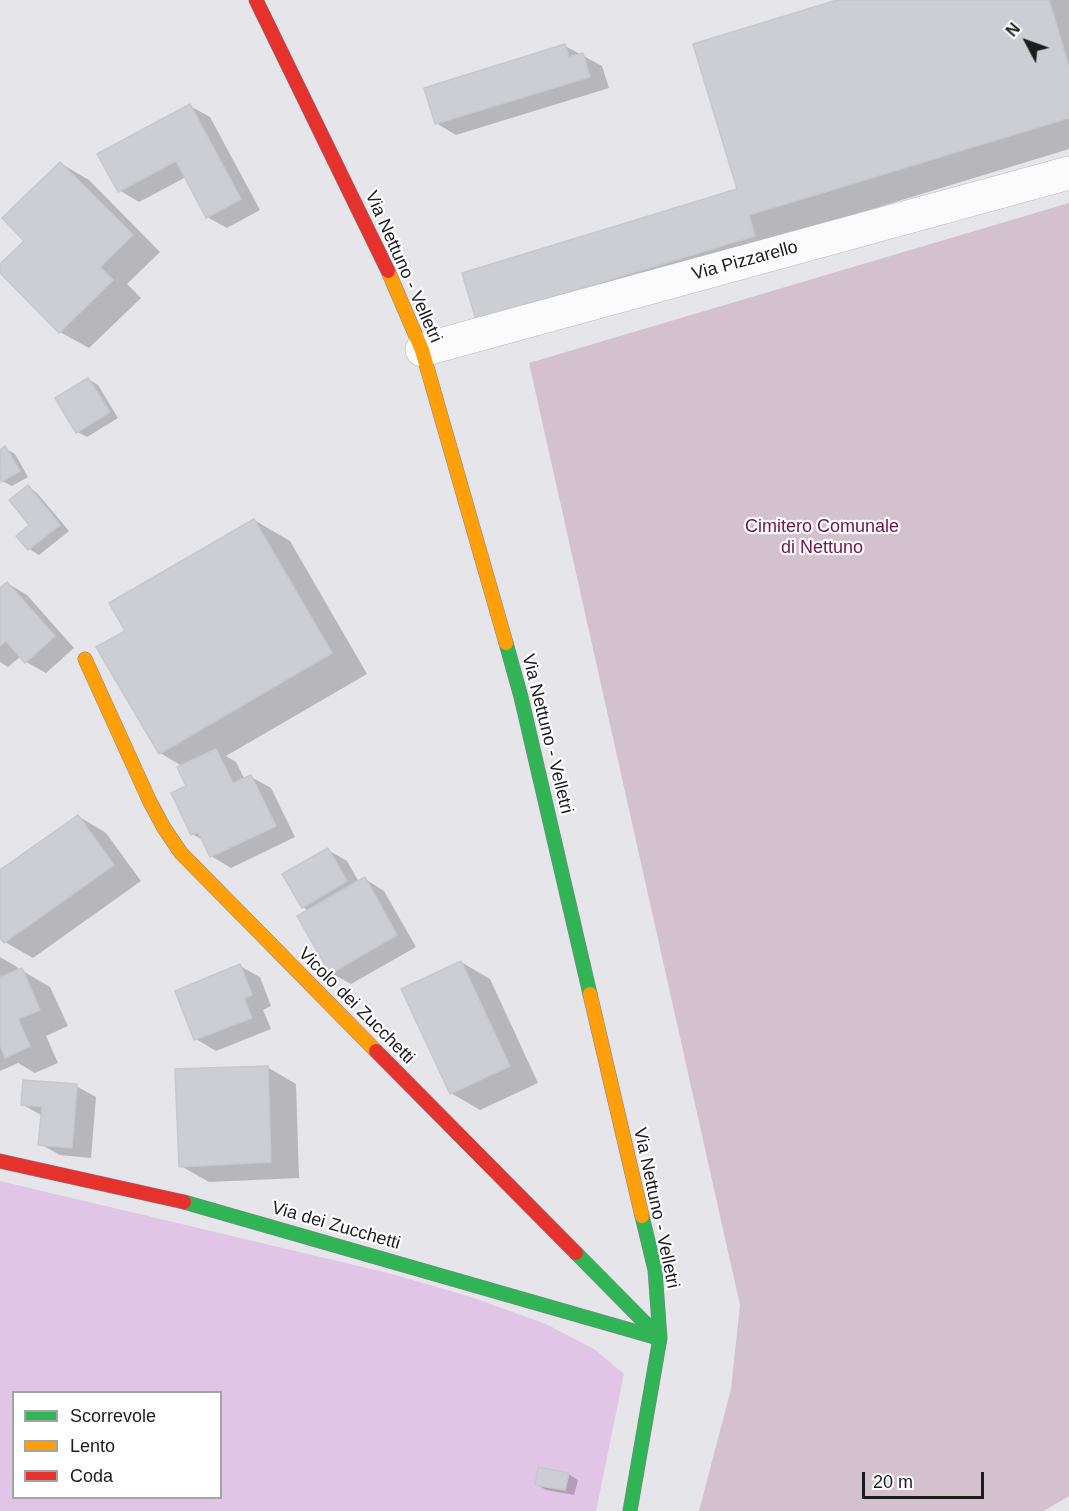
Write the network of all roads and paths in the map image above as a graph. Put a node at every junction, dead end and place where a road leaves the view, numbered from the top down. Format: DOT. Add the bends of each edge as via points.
graph roads {
  1 [pos="256,0"];
  2 [pos="1069,173"];
  3 [pos="422,350"];
  4 [pos="85,659"];
  5 [pos="0,1161"];
  6 [pos="660,1338"];
  7 [pos="630,1511"];
  1 -- 3 [label="main road, Via Nettuno - Velletri" via="387,268"];
  2 -- 3 [label="street, Via Pizzarello"];
  3 -- 6 [label="main road, Via Nettuno - Velletri" via="521,697 655,1270"];
  4 -- 6 [label="main road, Vicolo dei Zucchetti" via="150,802 181,853"];
  5 -- 6 [label="main road, Via dei Zucchetti" via="206,1207"];
  6 -- 7 [label="main road, Via Nettuno - Velletri"];
}
